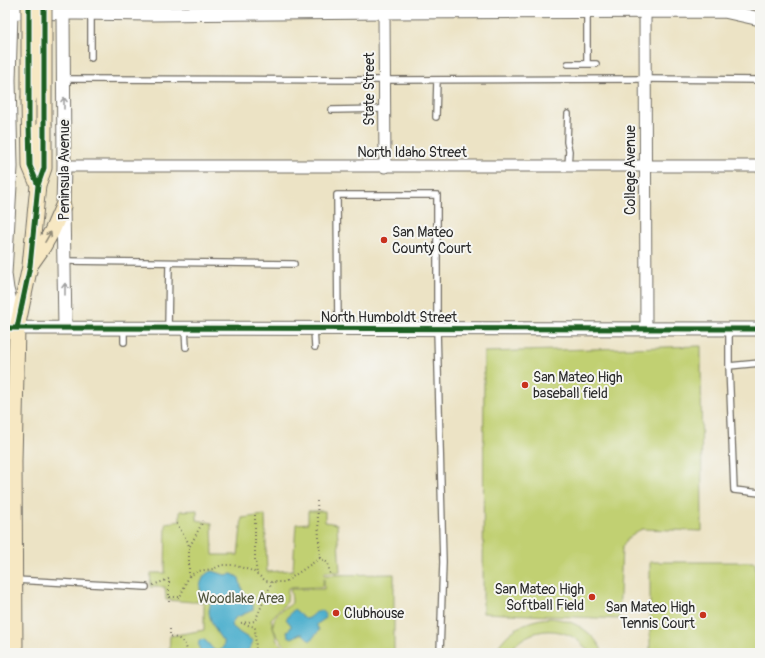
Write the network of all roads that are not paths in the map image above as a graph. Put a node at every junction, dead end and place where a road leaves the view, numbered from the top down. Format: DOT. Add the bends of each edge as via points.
graph roads {
  1 [pos="29,5"];
  2 [pos="44,5"];
  3 [pos="587,11"];
  4 [pos="645,11"];
  5 [pos="8,12"];
  6 [pos="63,12"];
  7 [pos="384,12"];
  8 [pos="91,13"];
  9 [pos="760,19"];
  10 [pos="91,58"];
  11 [pos="568,64"];
  12 [pos="587,64"];
  13 [pos="596,64"];
  14 [pos="64,79"];
  15 [pos="645,79"];
  16 [pos="7,80"];
  17 [pos="384,80"];
  18 [pos="437,80"];
  19 [pos="760,80"];
  20 [pos="384,109"];
  21 [pos="332,110"];
  22 [pos="568,114"];
  23 [pos="436,117"];
  24 [pos="64,166"];
  25 [pos="760,166"];
  26 [pos="8,167"];
  27 [pos="385,167"];
  28 [pos="568,167"];
  29 [pos="645,167"];
  30 [pos="38,185"];
  31 [pos="63,206"];
  32 [pos="64,261"];
  33 [pos="169,263"];
  34 [pos="294,264"];
  35 [pos="30,266"];
  36 [pos="11,328"];
  37 [pos="65,328"];
  38 [pos="124,328"];
  39 [pos="168,328"];
  40 [pos="185,328"];
  41 [pos="314,329"];
  42 [pos="338,329"];
  43 [pos="437,329"];
  44 [pos="646,329"];
  45 [pos="729,329"];
  46 [pos="760,329"];
  47 [pos="124,342"];
  48 [pos="186,346"];
  49 [pos="315,347"];
  50 [pos="760,363"];
  51 [pos="729,366"];
  52 [pos="10,461"];
  53 [pos="760,493"];
  54 [pos="12,586"];
  55 [pos="146,587"];
  56 [pos="15,653"];
  57 [pos="440,653"];
  1 -- 30 [label="main road, Peninsula Avenue, bridge" via="30,166"];
  2 -- 30 [label="main road, Peninsula Avenue, bridge" via="44,168"];
  3 -- 4 [label="street"];
  3 -- 7 [label="street"];
  3 -- 12 [label="lane"];
  4 -- 9 [label="street" via="724,11"];
  4 -- 15 [label="street, College Avenue"];
  5 -- 6 [label="street"];
  5 -- 16 [label="street, Peninsula Avenue"];
  6 -- 8 [label="street"];
  6 -- 14 [label="street, Peninsula Avenue"];
  7 -- 8 [label="street"];
  7 -- 17 [label="street, State Street"];
  8 -- 10 [label="lane"];
  11 -- 12 [label="lane"];
  12 -- 13 [label="lane"];
  14 -- 17 [label="lane"];
  24 -- 14 [label="street, Peninsula Avenue, one-way"];
  15 -- 18 [label="lane"];
  15 -- 19 [label="lane"];
  15 -- 29 [label="street, College Avenue"];
  16 -- 26 [label="street, Peninsula Avenue"];
  17 -- 18 [label="lane"];
  17 -- 20 [label="street, State Street"];
  18 -- 23 [label="lane"];
  20 -- 21 [label="lane"];
  20 -- 27 [label="street, State Street"];
  22 -- 28 [label="lane"];
  24 -- 27 [label="street, North Idaho Street"];
  24 -- 31 [label="street, Peninsula Avenue"];
  25 -- 29 [label="street, North Idaho Street"];
  26 -- 36 [label="street, Peninsula Avenue" via="5,274"];
  27 -- 28 [label="street, North Idaho Street"];
  28 -- 29 [label="street, North Idaho Street"];
  29 -- 44 [label="street, College Avenue"];
  30 -- 35 [label="main road, Peninsula Avenue"];
  31 -- 32 [label="street, Peninsula Avenue"];
  35 -- 31 [label="main road, one-way" via="43,247"];
  32 -- 33 [label="lane"];
  37 -- 32 [label="street, Peninsula Avenue, one-way"];
  33 -- 34 [label="lane"];
  33 -- 39 [label="lane"];
  35 -- 36 [label="main road, Peninsula Avenue"];
  36 -- 37 [label="street, North Humboldt Street"];
  36 -- 52 [label="main road, Peninsula Avenue"];
  37 -- 38 [label="street, North Humboldt Street"];
  38 -- 39 [label="street, North Humboldt Street"];
  38 -- 47 [label="lane"];
  39 -- 40 [label="street, North Humboldt Street"];
  40 -- 41 [label="street, North Humboldt Street"];
  40 -- 48 [label="lane"];
  41 -- 42 [label="street, North Humboldt Street"];
  41 -- 49 [label="lane"];
  42 -- 43 [label="street, North Humboldt Street"];
  42 -- 43 [label="lane" via="337,195 437,195"];
  43 -- 44 [label="street, North Humboldt Street"];
  43 -- 57 [label="lane" via="443,562"];
  44 -- 45 [label="street, North Humboldt Street"];
  45 -- 46 [label="street, North Humboldt Street"];
  45 -- 51 [label="lane"];
  50 -- 51 [label="lane"];
  51 -- 53 [label="lane" via="734,490"];
  52 -- 54 [label="main road, Peninsula Avenue"];
  54 -- 55 [label="lane"];
  54 -- 56 [label="main road, Peninsula Avenue"];
}
